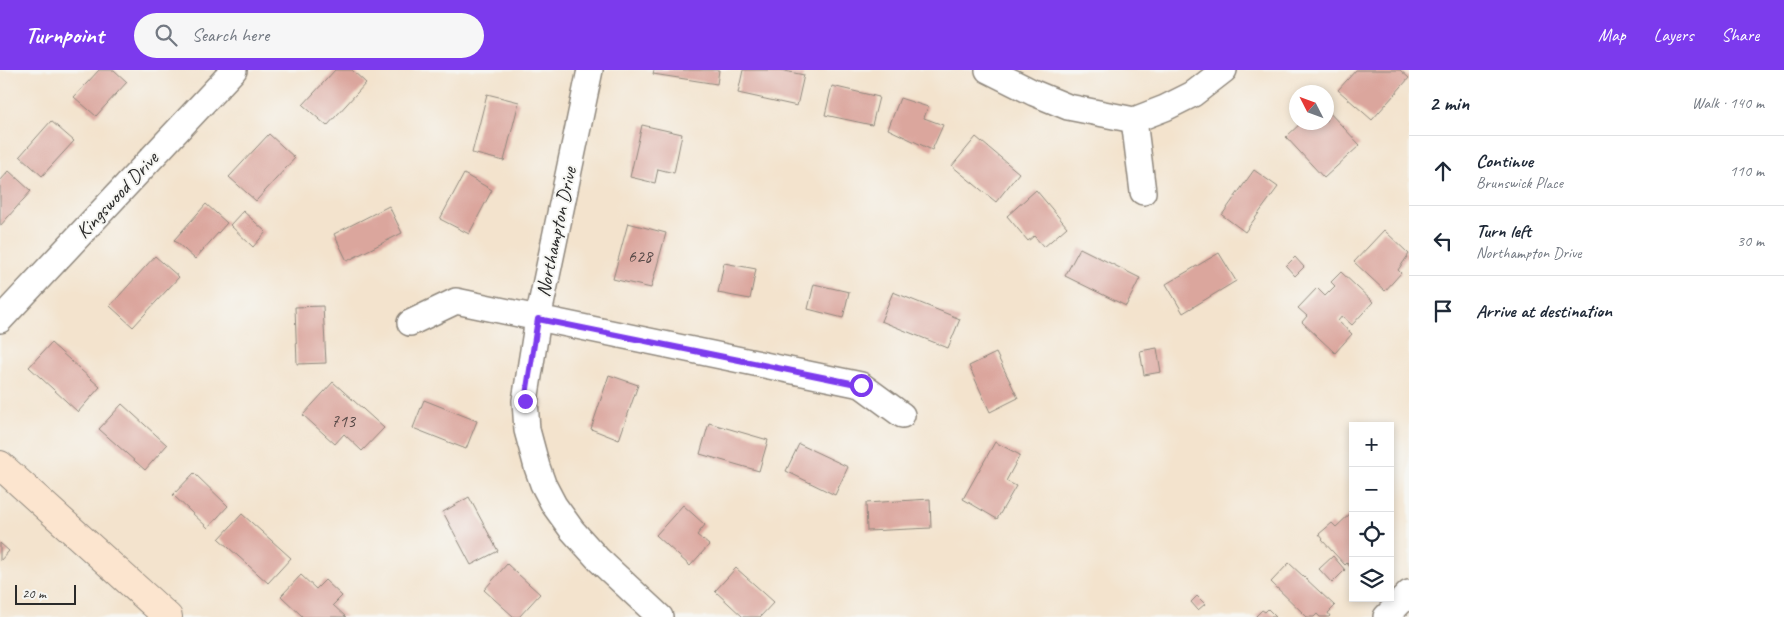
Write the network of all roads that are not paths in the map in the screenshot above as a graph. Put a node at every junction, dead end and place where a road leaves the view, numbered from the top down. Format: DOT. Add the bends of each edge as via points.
graph roads {
  1 [pos="234,70"];
  2 [pos="590,70"];
  3 [pos="988,70"];
  4 [pos="1224,70"];
  5 [pos="1134,120"];
  6 [pos="1144,192"];
  7 [pos="538,319"];
  8 [pos="0,320"];
  9 [pos="410,323"];
  10 [pos="902,414"];
  11 [pos="0,465"];
  12 [pos="1409,593"];
  13 [pos="160,614"];
  14 [pos="660,617"];
  15 [pos="1386,617"];
  1 -- 8 [label="street, Kingswood Drive"];
  2 -- 7 [label="street, Northampton Drive"];
  3 -- 5 [label="street" via="1068,107"];
  4 -- 5 [label="street" via="1192,94"];
  5 -- 6 [label="street"];
  7 -- 9 [label="street" via="456,301"];
  7 -- 10 [label="street" via="861,385"];
  7 -- 14 [label="street, Northampton Drive" via="525,401 527,430 536,468 554,505 572,530"];
  11 -- 13 [label="main road"];
  12 -- 15 [label="street"];
}
